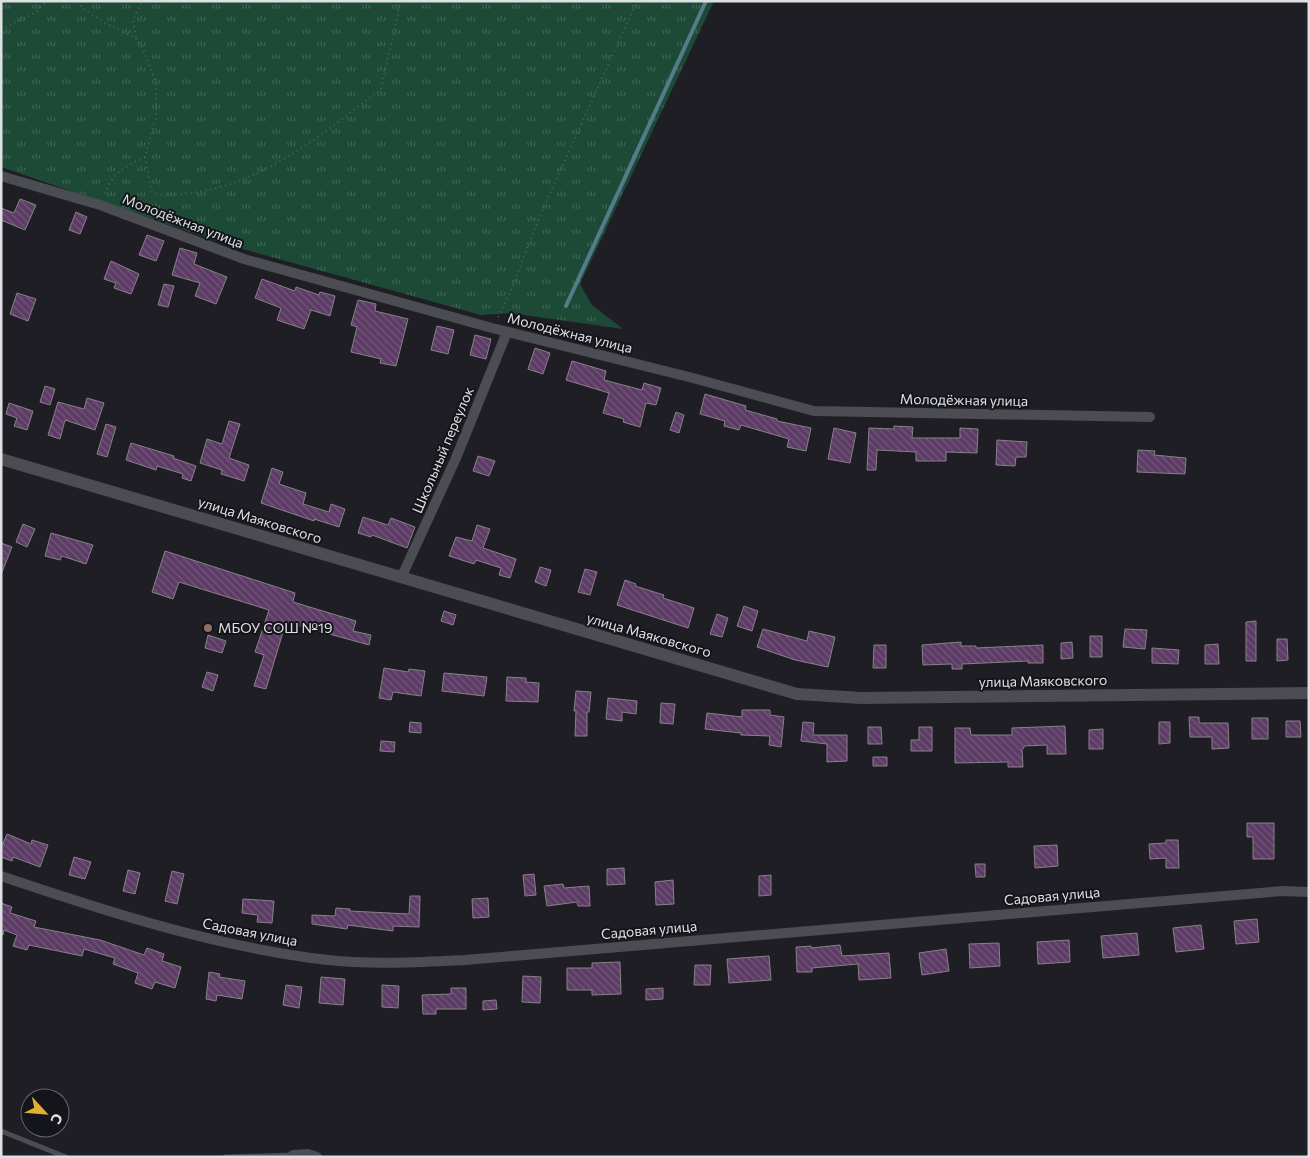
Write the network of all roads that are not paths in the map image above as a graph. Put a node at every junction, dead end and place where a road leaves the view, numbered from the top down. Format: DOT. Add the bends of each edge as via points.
graph roads {
  1 [pos="1,176"];
  2 [pos="507,332"];
  3 [pos="1150,417"];
  4 [pos="1,460"];
  5 [pos="401,578"];
  6 [pos="1309,693"];
  7 [pos="1,876"];
  8 [pos="1309,892"];
  9 [pos="1,1131"];
  10 [pos="293,1154"];
  11 [pos="66,1157"];
  12 [pos="225,1157"];
  13 [pos="317,1157"];
  1 -- 2 [label="street, Молодёжная улица" via="100,205 244,259"];
  2 -- 3 [label="street, Молодёжная улица" via="814,411"];
  2 -- 5 [label="street, Школьный переулок" via="456,458"];
  4 -- 5 [label="street, улица Маяковского"];
  5 -- 6 [label="street, улица Маяковского" via="797,694 861,698"];
  7 -- 8 [label="street, Садовая улица" via="138,921 236,945 329,960 396,964 1264,892"];
  9 -- 11 [label="lane"];
  10 -- 12 [label="lane"];
  10 -- 13 [label="street"];
}
